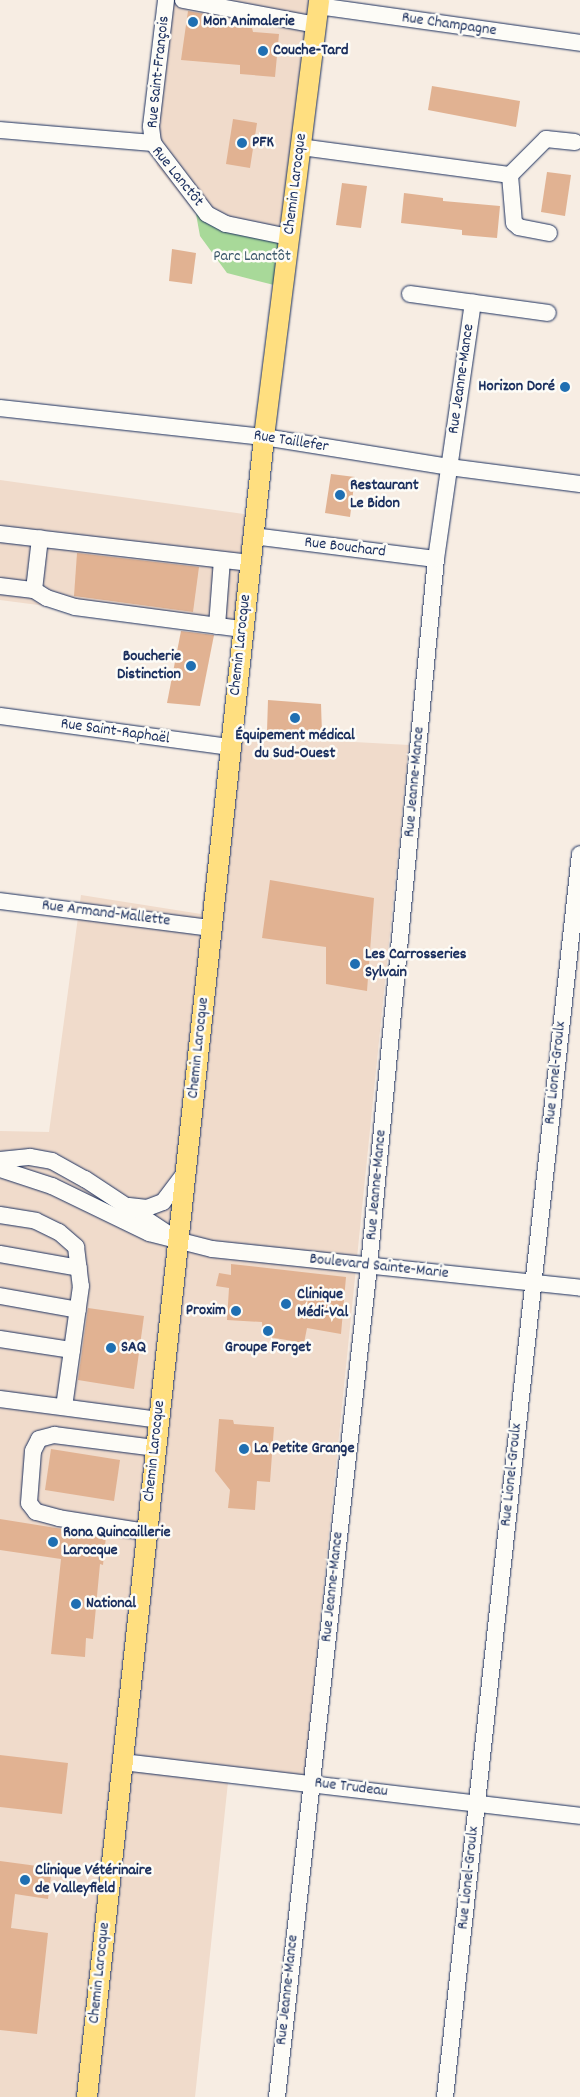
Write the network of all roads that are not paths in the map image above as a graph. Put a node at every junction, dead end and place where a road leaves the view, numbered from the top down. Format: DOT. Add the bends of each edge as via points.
graph roads {
  1 [pos="166,0"];
  2 [pos="183,0"];
  3 [pos="318,11"];
  4 [pos="580,43"];
  5 [pos="0,130"];
  6 [pos="575,142"];
  7 [pos="153,143"];
  8 [pos="300,147"];
  9 [pos="510,175"];
  10 [pos="549,233"];
  11 [pos="289,237"];
  12 [pos="410,294"];
  13 [pos="473,303"];
  14 [pos="548,313"];
  15 [pos="0,408"];
  16 [pos="264,437"];
  17 [pos="449,467"];
  18 [pos="580,484"];
  19 [pos="0,534"];
  20 [pos="253,536"];
  21 [pos="40,538"];
  22 [pos="436,559"];
  23 [pos="222,560"];
  24 [pos="250,563"];
  25 [pos="0,586"];
  26 [pos="34,590"];
  27 [pos="217,626"];
  28 [pos="243,629"];
  29 [pos="0,716"];
  30 [pos="230,748"];
  31 [pos="580,854"];
  32 [pos="0,901"];
  33 [pos="211,928"];
  34 [pos="0,1160"];
  35 [pos="0,1169"];
  36 [pos="185,1173"];
  37 [pos="125,1205"];
  38 [pos="0,1215"];
  39 [pos="178,1241"];
  40 [pos="0,1254"];
  41 [pos="369,1266"];
  42 [pos="79,1268"];
  43 [pos="533,1283"];
  44 [pos="580,1288"];
  45 [pos="0,1296"];
  46 [pos="78,1310"];
  47 [pos="0,1339"];
  48 [pos="72,1350"];
  49 [pos="0,1399"];
  50 [pos="64,1407"];
  51 [pos="159,1420"];
  52 [pos="156,1448"];
  53 [pos="146,1532"];
  54 [pos="122,1762"];
  55 [pos="311,1783"];
  56 [pos="476,1803"];
  57 [pos="580,1816"];
  58 [pos="87,2097"];
  59 [pos="277,2097"];
  60 [pos="445,2097"];
  1 -- 7 [label="street, Rue Saint-François" via="151,126"];
  2 -- 3 [label="street, Rue Champagne"];
  3 -- 4 [label="street, Rue Champagne"];
  3 -- 8 [label="main road, Chemin Larocque"];
  5 -- 7 [label="street, Rue Lanctôt"];
  6 -- 9 [label="street" via="546,139"];
  7 -- 11 [label="street, Rue Lanctôt" via="207,214 226,224"];
  8 -- 9 [label="street"];
  8 -- 11 [label="main road, Chemin Larocque"];
  9 -- 10 [label="street" via="514,224"];
  11 -- 16 [label="main road, Chemin Larocque"];
  12 -- 13 [label="street"];
  13 -- 14 [label="street"];
  13 -- 17 [label="street, Rue Jeanne-Mance"];
  15 -- 16 [label="street, Rue Taillefer"];
  16 -- 17 [label="street, Rue Taillefer"];
  16 -- 20 [label="main road, Chemin Larocque"];
  17 -- 18 [label="street, Rue Taillefer"];
  17 -- 22 [label="street, Rue Jeanne-Mance"];
  19 -- 21 [label="street"];
  20 -- 22 [label="street, Rue Bouchard"];
  20 -- 24 [label="main road, Chemin Larocque"];
  21 -- 23 [label="street"];
  21 -- 26 [label="street"];
  22 -- 41 [label="street, Rue Jeanne-Mance"];
  23 -- 24 [label="street"];
  23 -- 27 [label="street"];
  24 -- 28 [label="main road, Chemin Larocque"];
  25 -- 26 [label="street"];
  26 -- 27 [label="street" via="75,607"];
  27 -- 28 [label="street"];
  28 -- 30 [label="main road, Chemin Larocque"];
  29 -- 30 [label="street, Rue Saint-Raphaël"];
  30 -- 33 [label="main road, Chemin Larocque"];
  31 -- 43 [label="street, Rue Lionel-Groulx"];
  32 -- 33 [label="street, Rue Armand-Mallette"];
  33 -- 36 [label="main road, Chemin Larocque"];
  34 -- 37 [label="street, Boulevard Sainte-Marie" via="30,1157 52,1161"];
  35 -- 39 [label="street, Boulevard Sainte-Marie" via="52,1186 149,1234"];
  36 -- 37 [label="street" via="163,1202 147,1208"];
  36 -- 39 [label="main road, Chemin Larocque"];
  37 -- 39 [label="street, Boulevard Sainte-Marie"];
  38 -- 42 [label="street" via="36,1221 58,1232 76,1247"];
  39 -- 41 [label="street, Boulevard Sainte-Marie" via="212,1249"];
  39 -- 51 [label="main road, Chemin Larocque"];
  40 -- 42 [label="street"];
  41 -- 43 [label="street, Boulevard Sainte-Marie"];
  41 -- 55 [label="street, Rue Jeanne-Mance"];
  42 -- 46 [label="street"];
  43 -- 44 [label="street, Boulevard Sainte-Marie"];
  43 -- 56 [label="street, Rue Lionel-Groulx"];
  45 -- 46 [label="street"];
  46 -- 48 [label="street"];
  47 -- 48 [label="street"];
  48 -- 50 [label="street"];
  49 -- 50 [label="street"];
  50 -- 51 [label="street"];
  51 -- 52 [label="main road, Chemin Larocque"];
  52 -- 53 [label="main road, Chemin Larocque"];
  52 -- 53 [label="street" via="54,1435 39,1439 33,1452 29,1503 36,1512"];
  53 -- 54 [label="main road, Chemin Larocque"];
  54 -- 55 [label="street, Rue Trudeau"];
  54 -- 58 [label="main road, Chemin Larocque"];
  55 -- 56 [label="street, Rue Trudeau"];
  55 -- 59 [label="street, Rue Jeanne-Mance"];
  56 -- 57 [label="street, Rue Trudeau"];
  56 -- 60 [label="street, Rue Lionel-Groulx"];
}
